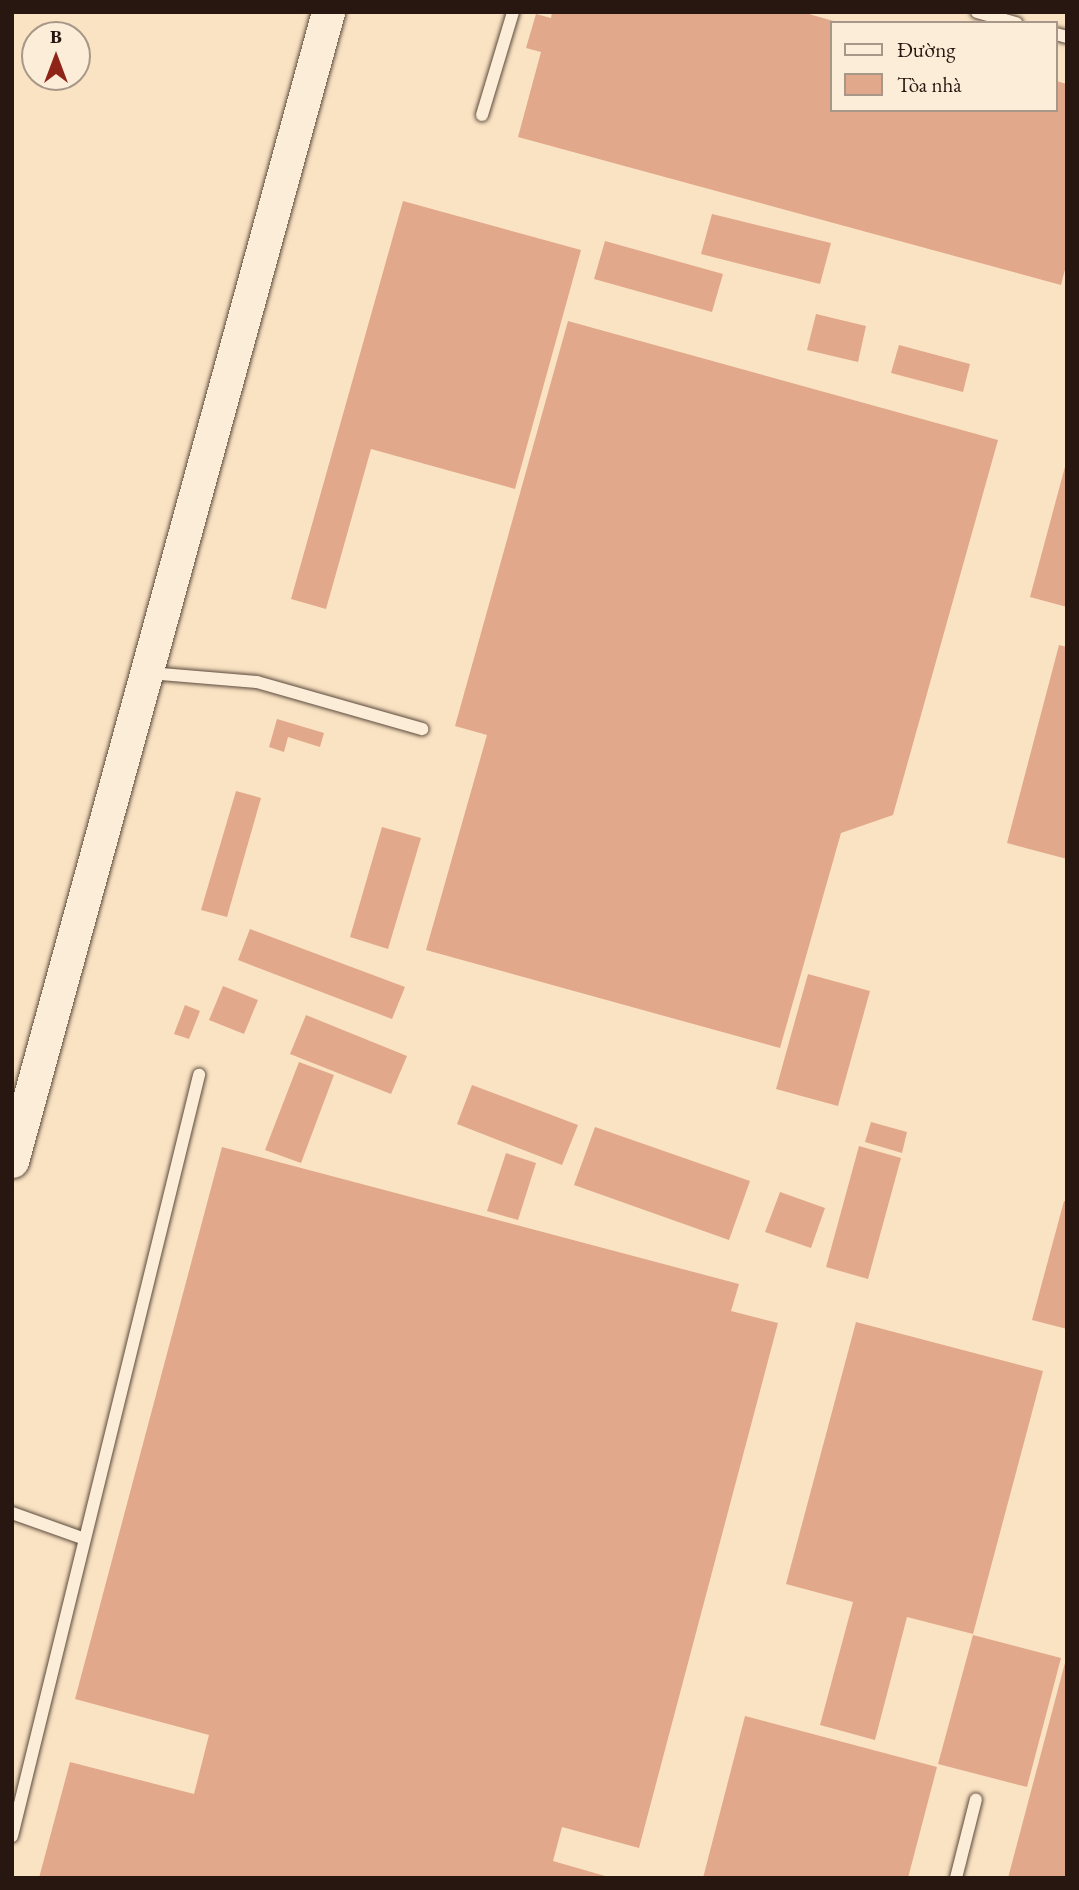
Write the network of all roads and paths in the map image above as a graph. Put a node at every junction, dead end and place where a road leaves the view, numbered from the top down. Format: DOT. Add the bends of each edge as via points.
graph roads {
  1 [pos="328,12"];
  2 [pos="513,12"];
  3 [pos="978,12"];
  4 [pos="1009,21"];
  5 [pos="482,115"];
  6 [pos="145,672"];
  7 [pos="422,729"];
  8 [pos="200,1075"];
  9 [pos="12,1161"];
  10 [pos="12,1513"];
  11 [pos="85,1539"];
  12 [pos="976,1799"];
  13 [pos="12,1836"];
  14 [pos="956,1878"];
  1 -- 6 [label="main road"];
  2 -- 5 [label="lane"];
  3 -- 4 [label="lane"];
  6 -- 7 [label="lane" via="257,682"];
  6 -- 9 [label="main road"];
  8 -- 11 [label="lane"];
  10 -- 11 [label="lane"];
  11 -- 13 [label="lane"];
  12 -- 14 [label="lane"];
}
